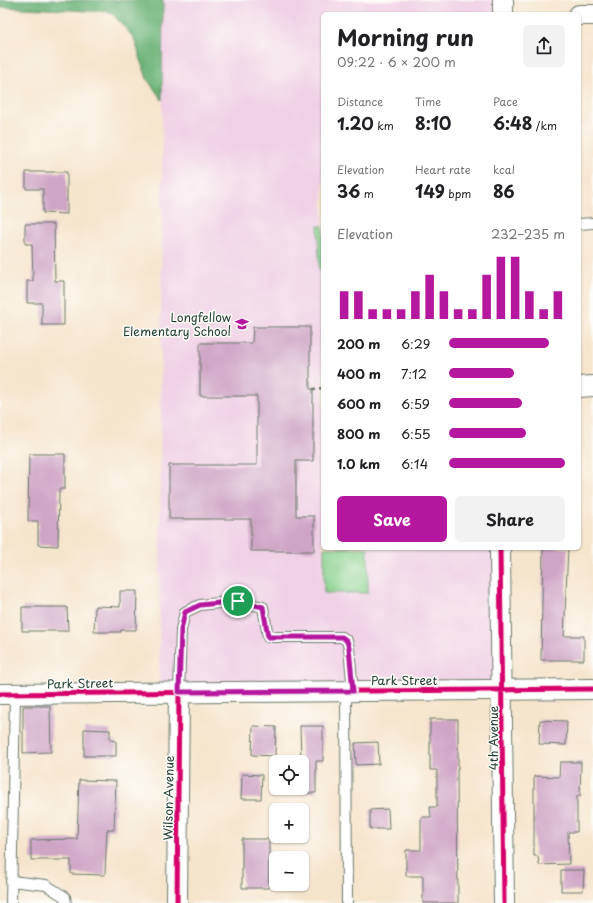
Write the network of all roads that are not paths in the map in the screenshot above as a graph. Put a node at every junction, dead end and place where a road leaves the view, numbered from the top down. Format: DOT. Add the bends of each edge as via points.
graph roads {
  1 [pos="503,0"];
  2 [pos="502,12"];
  3 [pos="581,15"];
  4 [pos="593,16"];
  5 [pos="581,224"];
  6 [pos="593,224"];
  7 [pos="593,386"];
  8 [pos="581,387"];
  9 [pos="500,550"];
  10 [pos="593,689"];
  11 [pos="502,690"];
  12 [pos="350,691"];
  13 [pos="179,692"];
  14 [pos="8,694"];
  15 [pos="11,881"];
  16 [pos="11,903"];
  17 [pos="66,903"];
  18 [pos="177,903"];
  19 [pos="347,903"];
  20 [pos="504,903"];
  1 -- 2 [label="street"];
  3 -- 4 [label="street"];
  5 -- 6 [label="lane"];
  7 -- 8 [label="street"];
  9 -- 11 [label="street, 4th Avenue"];
  10 -- 11 [label="street, Park Street"];
  11 -- 12 [label="street, Park Street"];
  11 -- 20 [label="street, 4th Avenue"];
  12 -- 13 [label="street, Park Street"];
  12 -- 13 [label="lane" via="347,641 342,637 268,637 263,607 238,601 200,605 185,612 181,630"];
  12 -- 19 [label="lane"];
  13 -- 14 [label="street, Park Street"];
  13 -- 18 [label="street, Wilson Avenue"];
  14 -- 15 [label="lane"];
  15 -- 16 [label="lane"];
  15 -- 17 [label="lane" via="46,885 65,897"];
}
